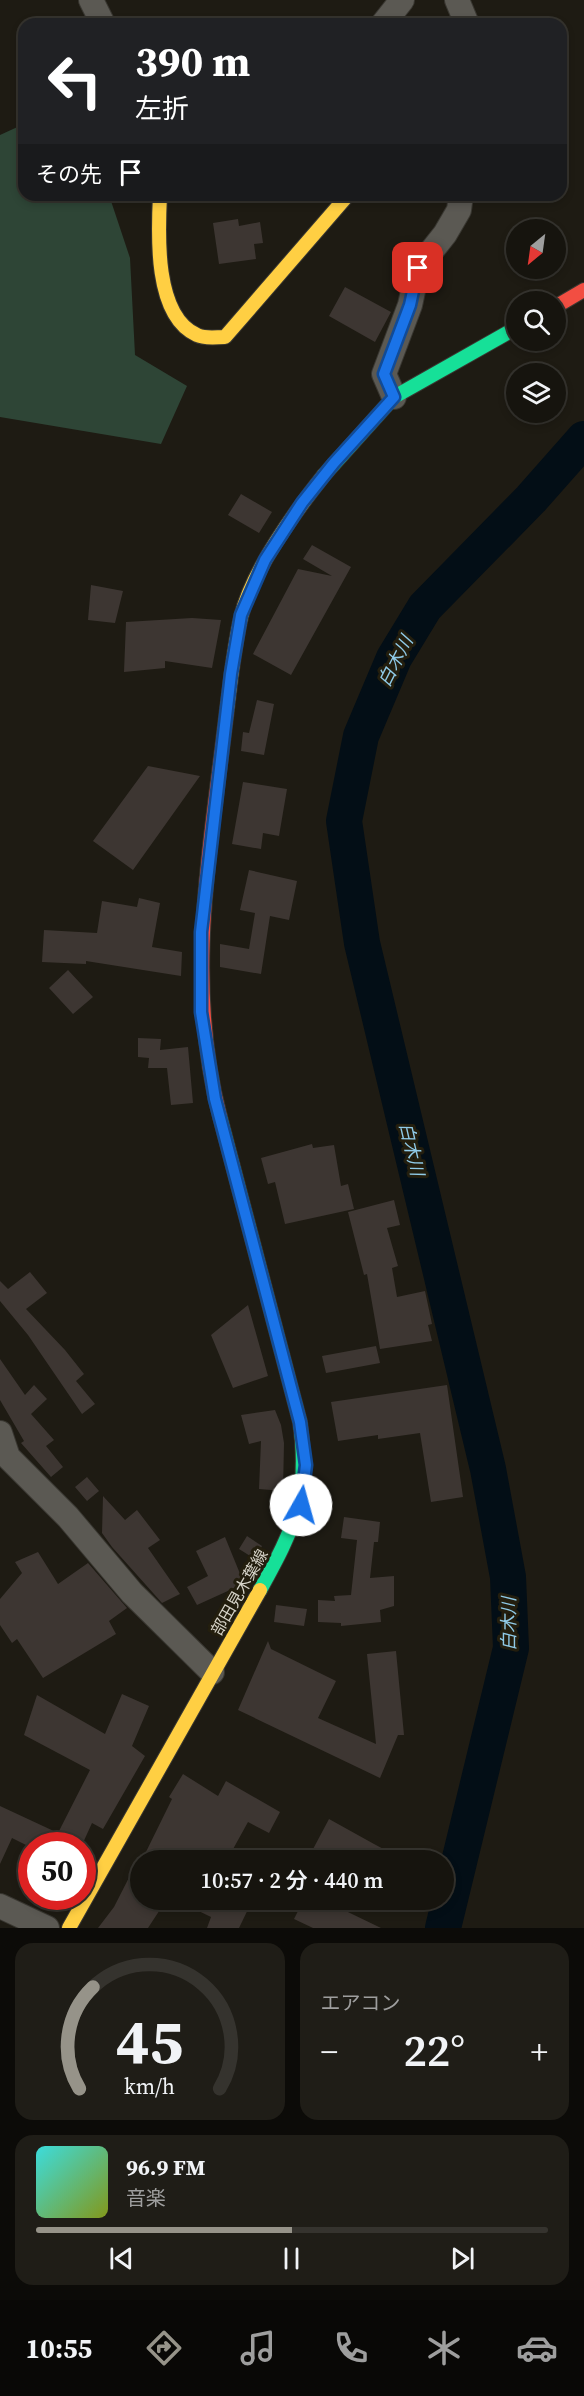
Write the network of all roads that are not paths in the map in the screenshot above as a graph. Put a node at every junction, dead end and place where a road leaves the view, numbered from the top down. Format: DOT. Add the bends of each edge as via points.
graph roads {
  1 [pos="91,0"];
  2 [pos="402,0"];
  3 [pos="457,0"];
  4 [pos="100,18"];
  5 [pos="387,18"];
  6 [pos="464,18"];
  7 [pos="159,201"];
  8 [pos="343,201"];
  9 [pos="460,201"];
  10 [pos="584,290"];
  11 [pos="566,301"];
  12 [pos="506,334"];
  13 [pos="394,397"];
  14 [pos="0,1433"];
  15 [pos="4,1459"];
  16 [pos="212,1671"];
  17 [pos="0,1906"];
  18 [pos="47,1928"];
  19 [pos="69,1928"];
  1 -- 4 [label="street"];
  2 -- 5 [label="street"];
  3 -- 6 [label="street"];
  7 -- 8 [label="main road" via="160,259 177,321 199,336 225,337"];
  9 -- 13 [label="street" via="450,226 418,268 410,305 384,374"];
  10 -- 11 [label="main road"];
  12 -- 13 [label="main road, 部田見木葉線"];
  13 -- 16 [label="main road, 部田見木葉線" via="302,503 265,560 241,615 231,674 201,932 201,1012 215,1099 300,1422 306,1465 301,1505 285,1545"];
  14 -- 15 [label="street"];
  15 -- 16 [label="street" via="68,1517 132,1593"];
  16 -- 19 [label="main road, 部田見木葉線"];
  17 -- 18 [label="street"];
}
